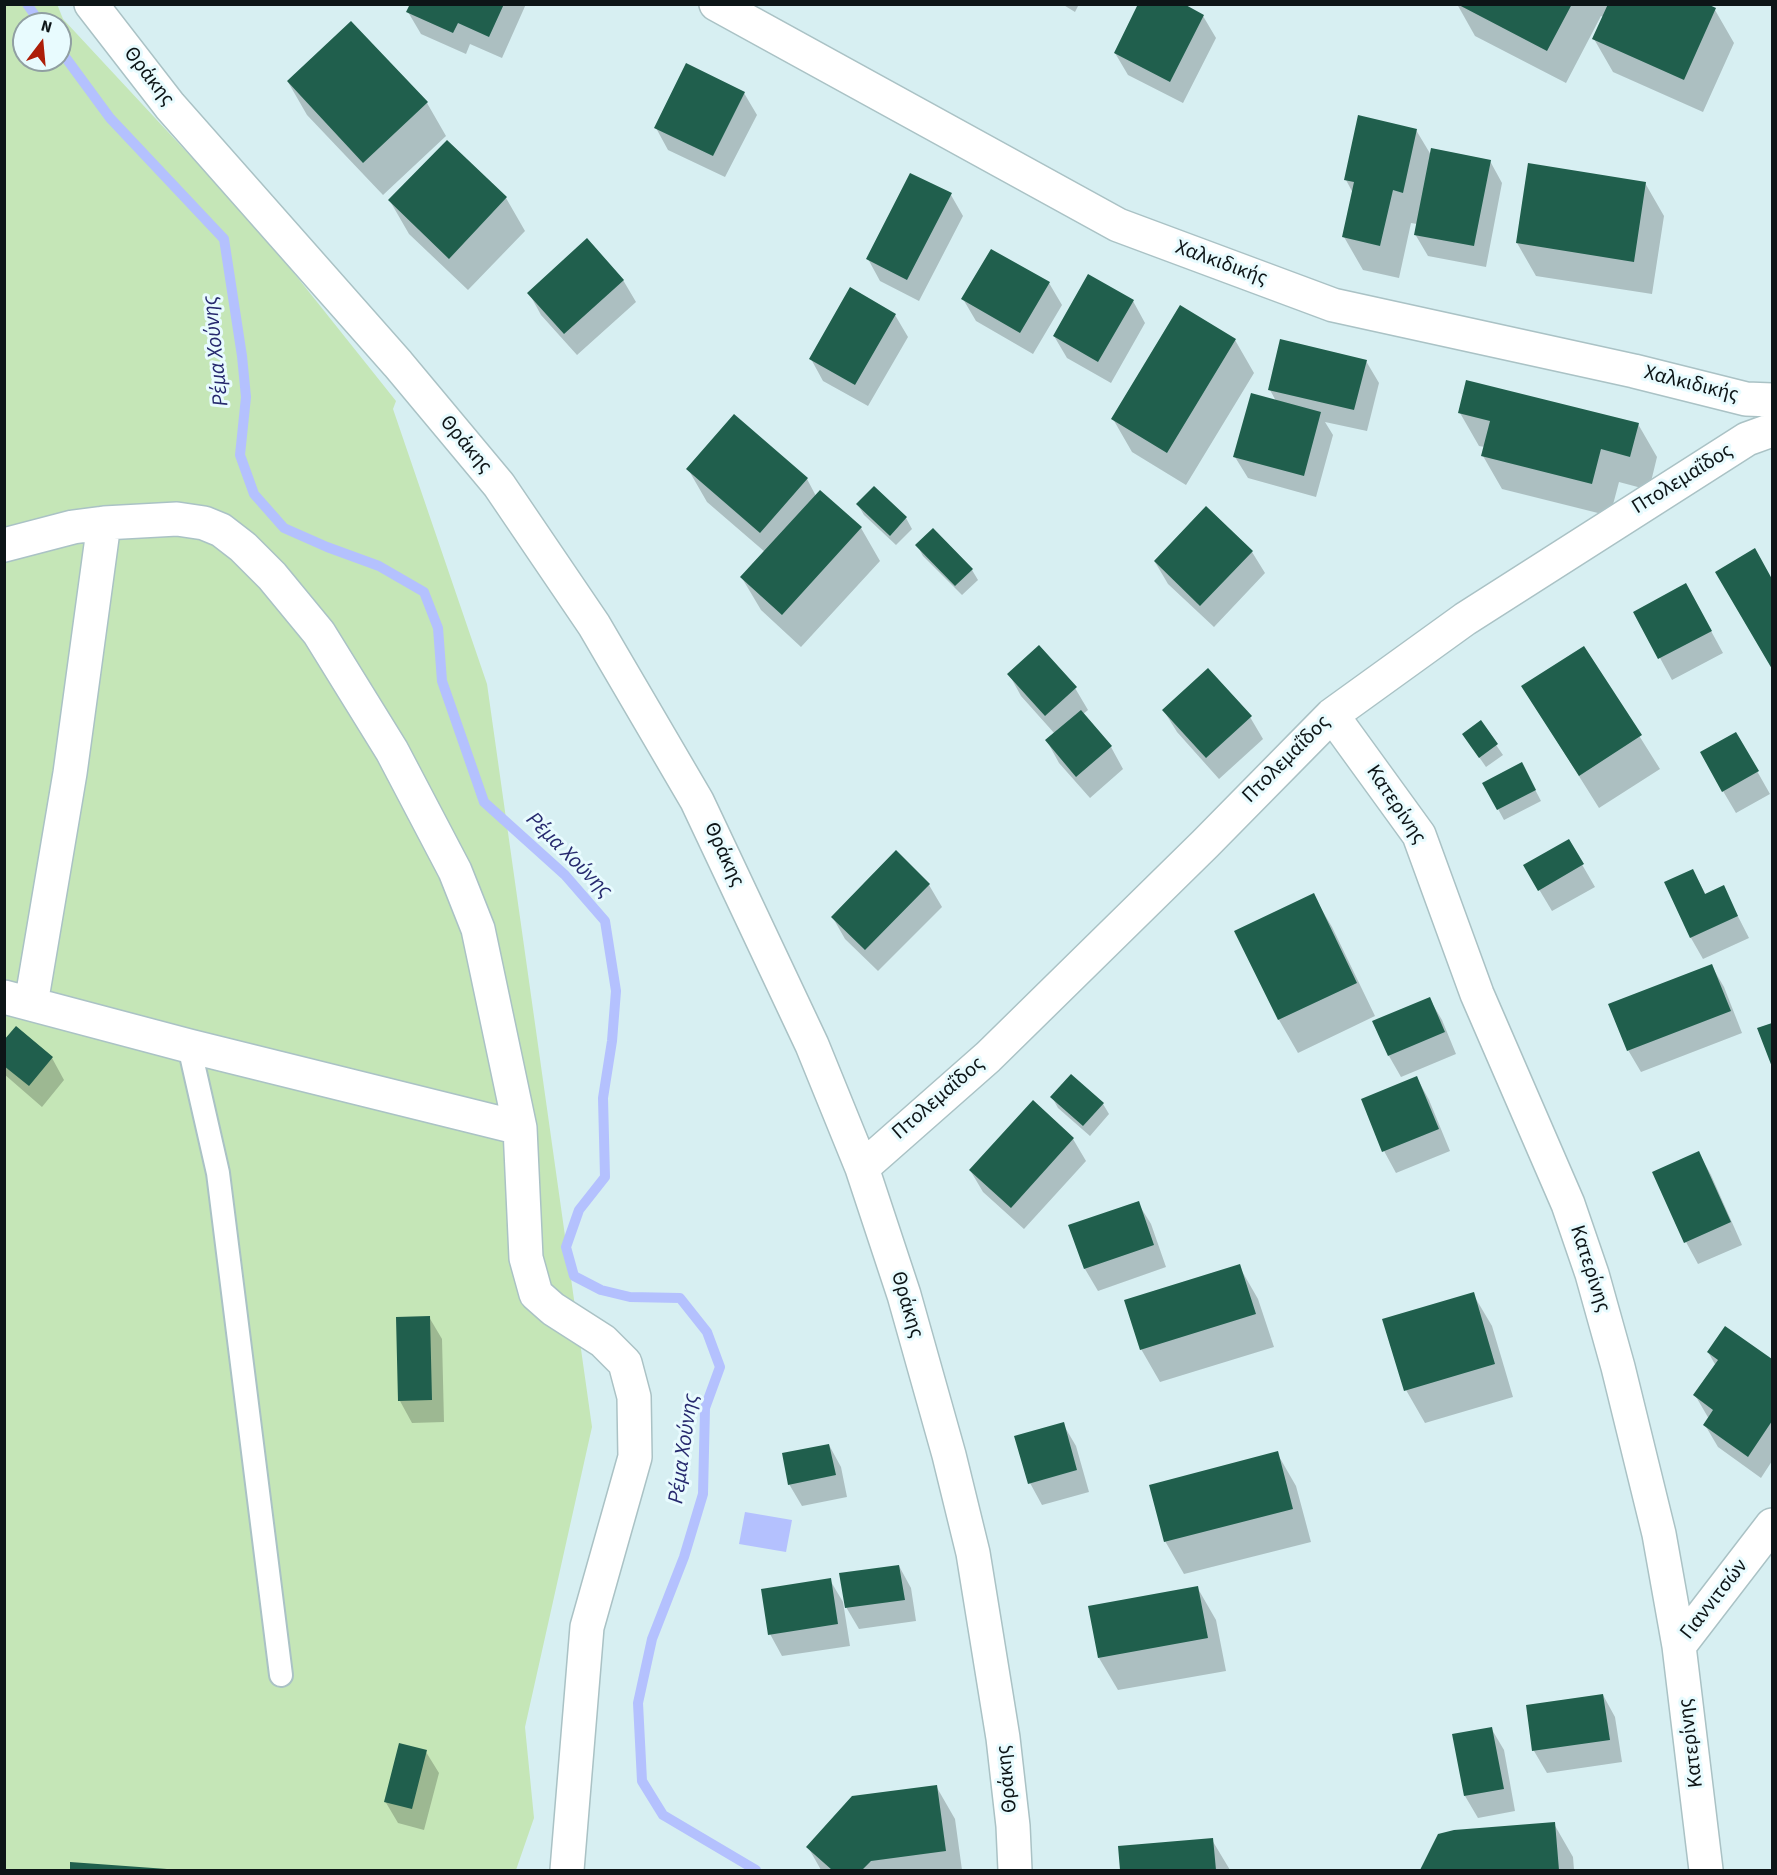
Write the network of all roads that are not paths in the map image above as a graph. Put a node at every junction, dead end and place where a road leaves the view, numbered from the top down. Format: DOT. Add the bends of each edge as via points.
graph roads {
  1 [pos="91,4"];
  2 [pos="716,4"];
  3 [pos="1773,400"];
  4 [pos="1773,430"];
  5 [pos="104,523"];
  6 [pos="4,544"];
  7 [pos="1332,714"];
  8 [pos="18,1000"];
  9 [pos="189,1046"];
  10 [pos="520,1128"];
  11 [pos="862,1168"];
  12 [pos="1773,1525"];
  13 [pos="1679,1646"];
  14 [pos="281,1675"];
  15 [pos="567,1870"];
  16 [pos="1015,1870"];
  17 [pos="1706,1870"];
  1 -- 11 [label="street, Θράκης" via="170,106 398,364 499,485 594,626 697,801 813,1045"];
  2 -- 3 [label="street, Χαλκιδικής" via="1128,229 1333,305 1746,399"];
  4 -- 7 [label="street, Πτολεμαΐδος" via="1747,440 1465,619"];
  5 -- 6 [label="street"];
  5 -- 8 [label="street" via="70,773"];
  5 -- 10 [label="street" via="177,519 221,530 272,576 319,633 392,751 455,871 478,929"];
  7 -- 11 [label="street, Πτολεμαΐδος" via="988,1057"];
  7 -- 13 [label="street, Κατερίνης" via="1419,835 1477,994 1568,1204 1618,1367 1659,1534"];
  8 -- 9 [label="street"];
  9 -- 10 [label="street"];
  9 -- 14 [label="lane" via="218,1173"];
  10 -- 15 [label="street" via="526,1258 536,1294 603,1341 625,1363 634,1397 635,1457 587,1627"];
  11 -- 16 [label="street, Θράκης" via="915,1335 973,1553 1003,1738"];
  12 -- 13 [label="street, Γιαννιτσών"];
  13 -- 17 [label="street, Κατερίνης"];
}
